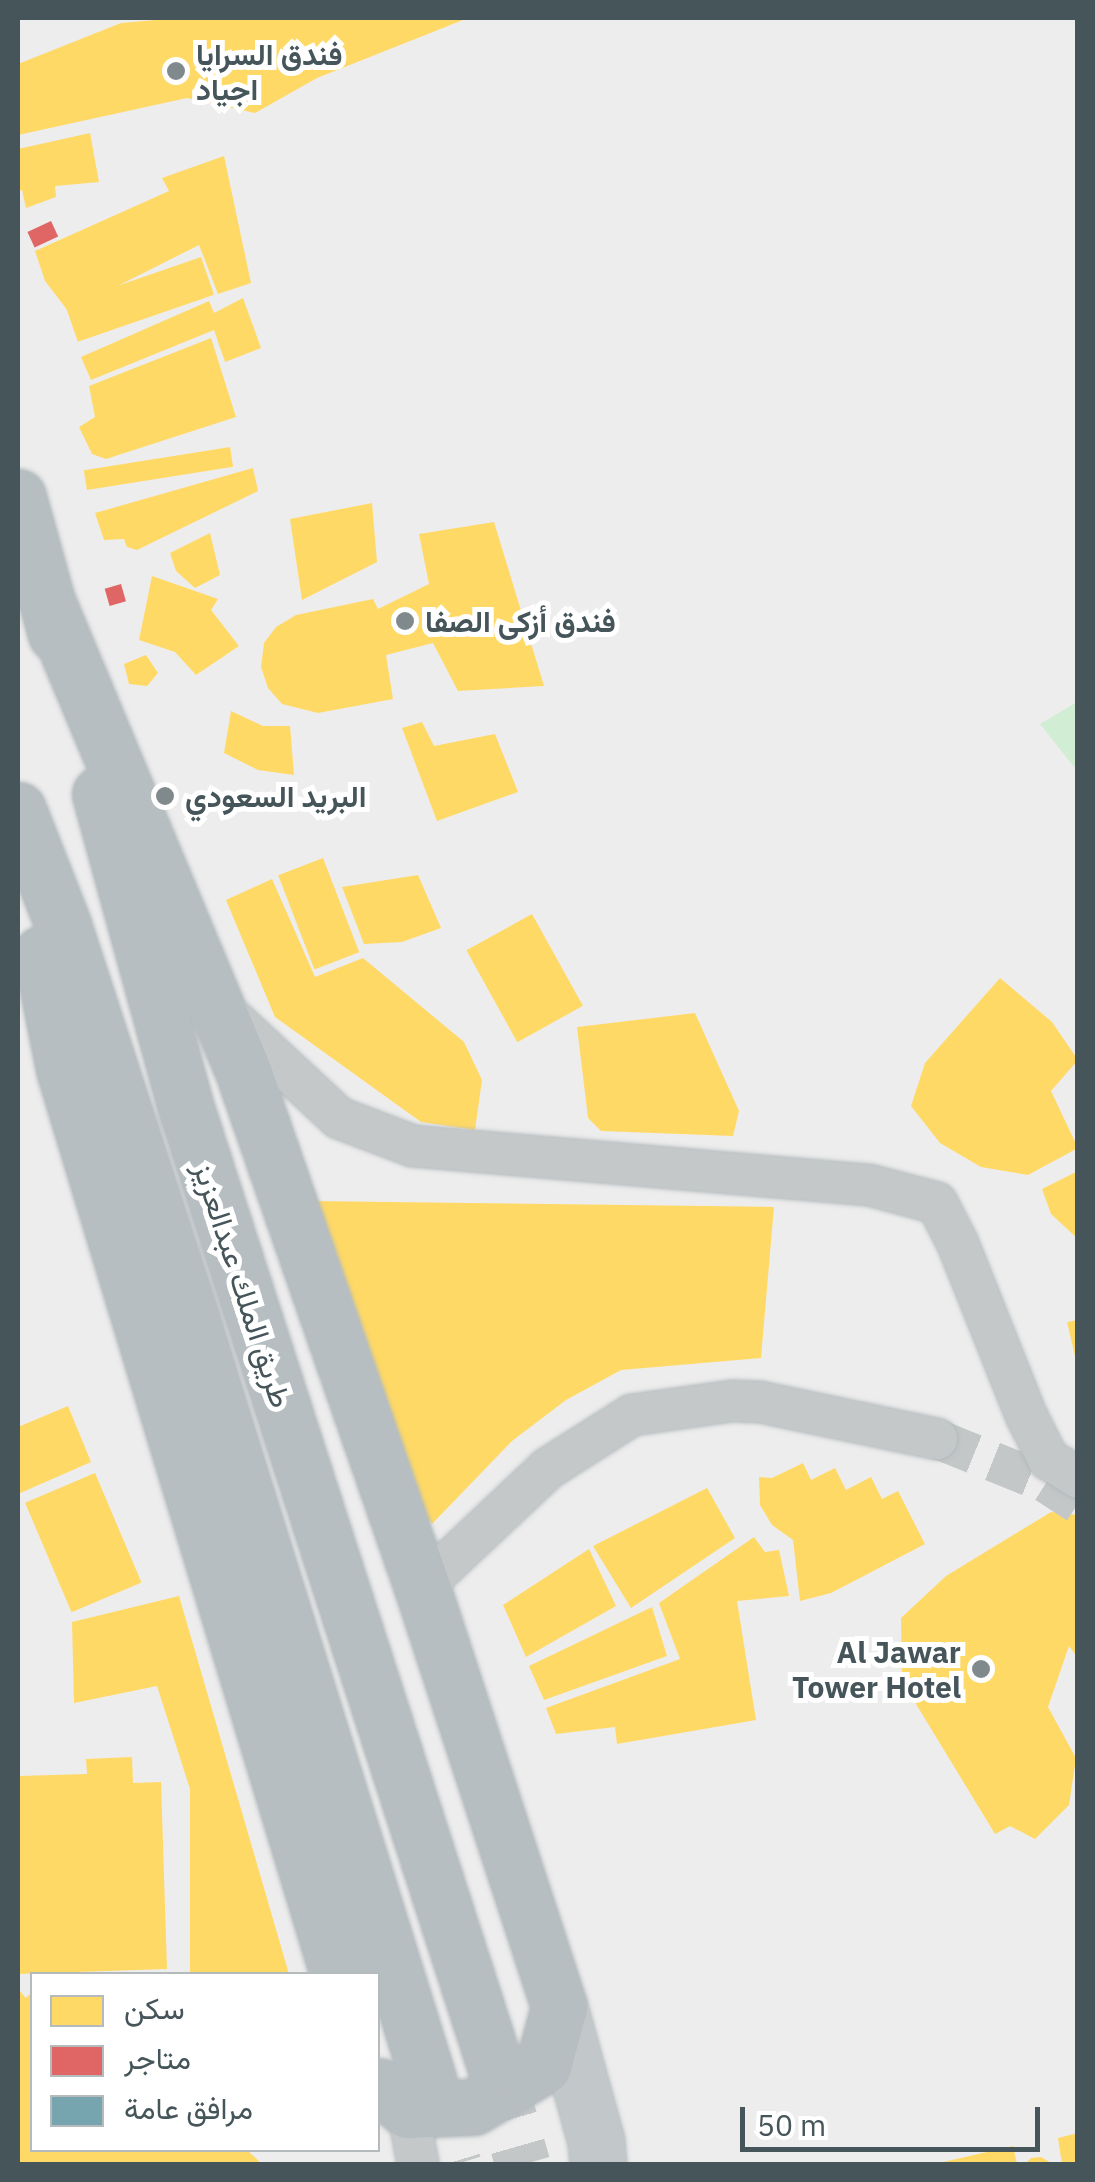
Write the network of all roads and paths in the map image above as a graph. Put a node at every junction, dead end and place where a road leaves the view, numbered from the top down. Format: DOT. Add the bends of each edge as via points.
graph roads {
  1 [pos="18,497"];
  2 [pos="46,599"];
  3 [pos="18,810"];
  4 [pos="18,833"];
  5 [pos="216,1003"];
  6 [pos="937,1439"];
  7 [pos="1078,1478"];
  8 [pos="422,1587"];
  9 [pos="337,1972"];
  10 [pos="371,1972"];
  11 [pos="380,2003"];
  12 [pos="559,2008"];
  13 [pos="495,2066"];
  14 [pos="405,2093"];
  15 [pos="418,2164"];
  16 [pos="598,2164"];
  1 -- 2 [label="highway, طريق الملك عبدالعزيز"];
  2 -- 5 [label="highway"];
  2 -- 13 [label="highway, طريق الملك عبدالعزيز" via="186,1111"];
  3 -- 10 [label="highway, طريق الملك عبدالعزيز" via="63,925 178,1280"];
  4 -- 9 [label="highway" via="64,1069"];
  5 -- 7 [label="street" via="339,1118 413,1146 858,1184 937,1203 1048,1459"];
  5 -- 8 [label="highway"];
  6 -- 8 [label="street" via="760,1402 632,1415 547,1469"];
  8 -- 12 [label="highway"];
  11 -- 14 [label="highway, طريق الملك عبدالعزيز"];
  12 -- 14 [label="highway" via="543,2066 474,2108"];
  12 -- 16 [label="main road"];
  14 -- 15 [label="street"];
}
